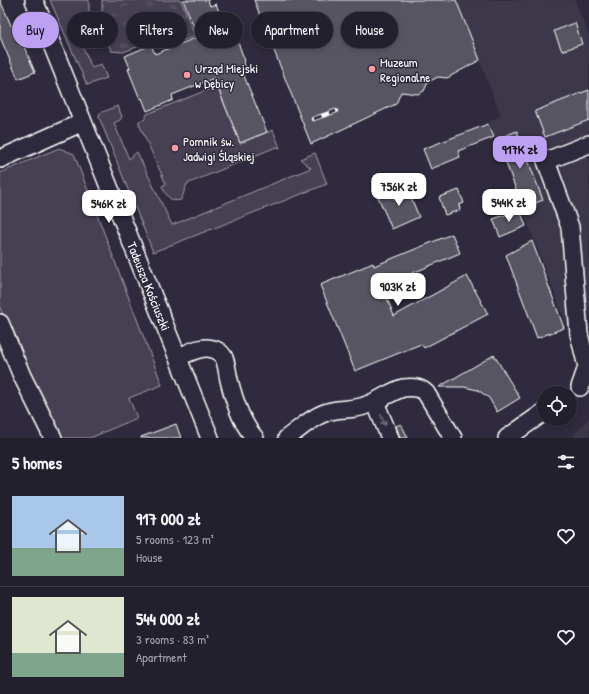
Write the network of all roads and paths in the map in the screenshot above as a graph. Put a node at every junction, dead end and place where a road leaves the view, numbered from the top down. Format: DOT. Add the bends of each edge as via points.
graph roads {
  1 [pos="34,0"];
  2 [pos="83,122"];
  3 [pos="589,144"];
  4 [pos="0,159"];
  5 [pos="0,323"];
  6 [pos="178,357"];
  7 [pos="580,387"];
  8 [pos="376,402"];
  9 [pos="537,417"];
  10 [pos="53,438"];
  11 [pos="210,438"];
  12 [pos="255,438"];
  13 [pos="287,438"];
  14 [pos="390,438"];
  15 [pos="453,438"];
  16 [pos="507,438"];
  1 -- 2 [label="street, Tadeusza Kościuszki"];
  2 -- 4 [label="street"];
  2 -- 6 [label="street, Tadeusza Kościuszki"];
  3 -- 7 [label="street" via="546,161 570,227 579,334 587,367"];
  5 -- 10 [label="street" via="22,376"];
  6 -- 11 [label="street, Tadeusza Kościuszki"];
  6 -- 12 [label="street" via="202,348 219,352 226,362 238,408"];
  8 -- 13 [label="street" via="321,414"];
  8 -- 14 [label="street, one-way"];
  8 -- 15 [label="street" via="402,388 420,388 426,393"];
  9 -- 16 [label="street"];
}
